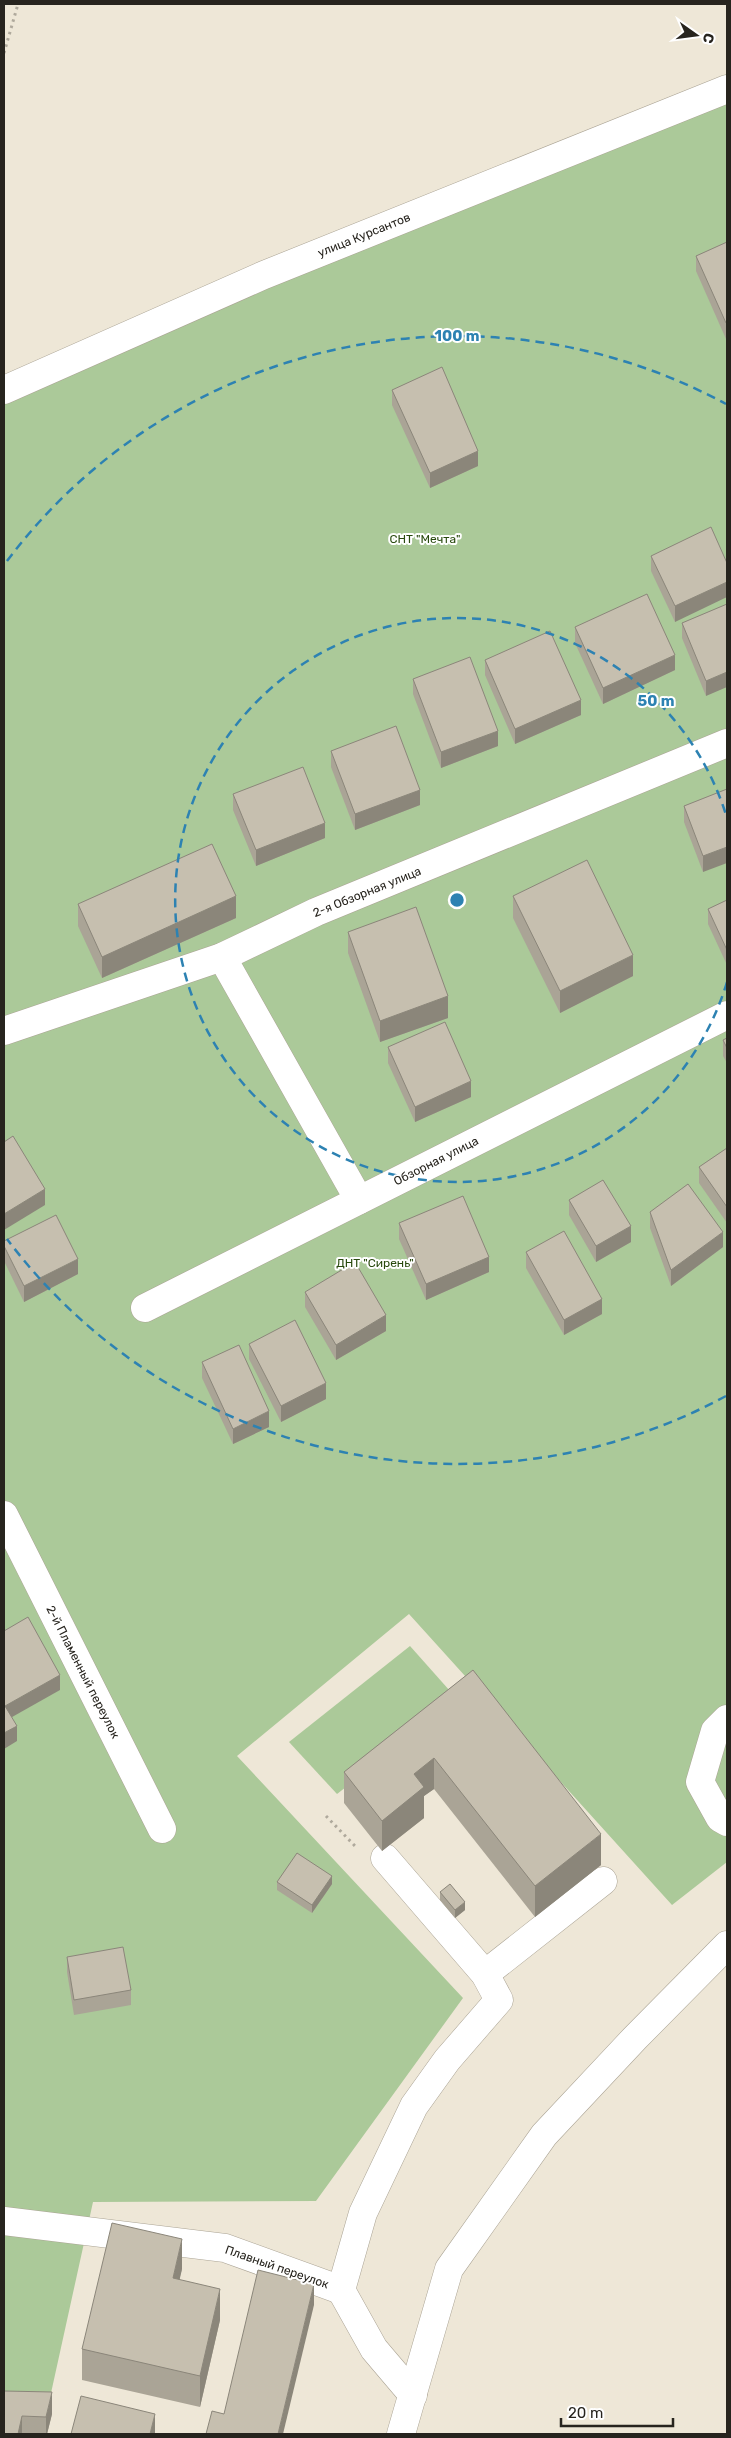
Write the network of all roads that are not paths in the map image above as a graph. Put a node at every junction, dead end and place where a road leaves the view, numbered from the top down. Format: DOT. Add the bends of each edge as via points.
graph roads {
  1 [pos="727,89"];
  2 [pos="4,390"];
  3 [pos="727,742"];
  4 [pos="222,957"];
  5 [pos="727,1015"];
  6 [pos="4,1031"];
  7 [pos="359,1200"];
  8 [pos="145,1308"];
  9 [pos="4,1515"];
  10 [pos="727,1719"];
  11 [pos="727,1822"];
  12 [pos="162,1830"];
  13 [pos="373,1855"];
  14 [pos="604,1881"];
  15 [pos="727,1945"];
  16 [pos="485,1974"];
  17 [pos="4,2221"];
  18 [pos="341,2290"];
  19 [pos="413,2396"];
  20 [pos="401,2434"];
  1 -- 2 [label="street, улица Курсантов" via="264,275"];
  3 -- 4 [label="street, 2-я Обзорная улица" via="316,912"];
  4 -- 6 [label="street, 2-я Обзорная улица"];
  4 -- 7 [label="street"];
  5 -- 7 [label="street, Обзорная улица"];
  7 -- 8 [label="street, Обзорная улица"];
  9 -- 12 [label="street, 2-й Пламенный переулок"];
  10 -- 11 [label="street" via="715,1731 700,1782 720,1818"];
  13 -- 16 [label="street"];
  14 -- 16 [label="street"];
  15 -- 19 [label="street" via="544,2135 449,2269"];
  16 -- 18 [label="street" via="499,2000 446,2060 414,2106 363,2213"];
  17 -- 18 [label="street, Плавный переулок" via="225,2248"];
  18 -- 19 [label="street" via="374,2350"];
  19 -- 20 [label="street"];
}
